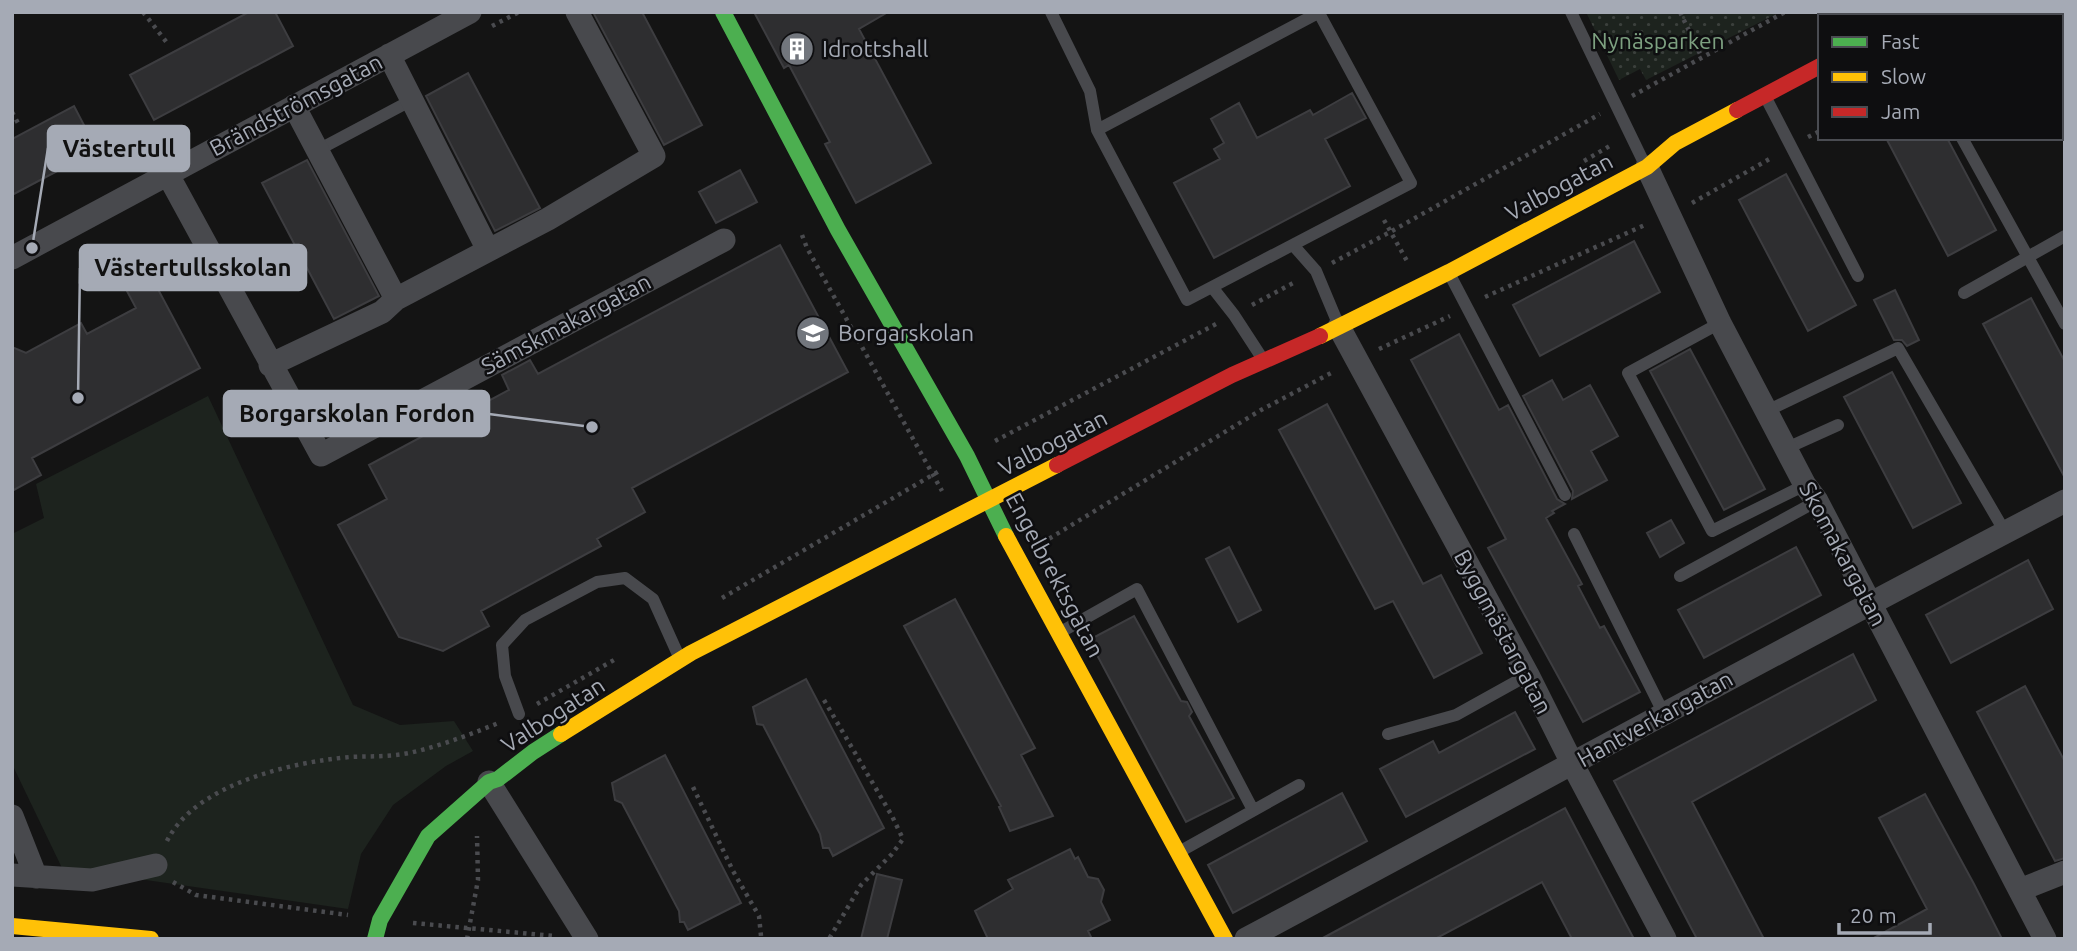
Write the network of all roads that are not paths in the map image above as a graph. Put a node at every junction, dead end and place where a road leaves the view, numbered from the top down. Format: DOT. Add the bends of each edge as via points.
graph roads {
  1 [pos="470,12"];
  2 [pos="577,12"];
  3 [pos="723,12"];
  4 [pos="1051,12"];
  5 [pos="1319,12"];
  6 [pos="1571,12"];
  7 [pos="389,55"];
  8 [pos="1818,67"];
  9 [pos="1765,95"];
  10 [pos="412,100"];
  11 [pos="294,106"];
  12 [pos="1097,130"];
  13 [pos="1963,140"];
  14 [pos="317,150"];
  15 [pos="1647,167"];
  16 [pos="167,173"];
  17 [pos="2065,236"];
  18 [pos="724,240"];
  19 [pos="1293,245"];
  20 [pos="488,250"];
  21 [pos="2027,256"];
  22 [pos="12,258"];
  23 [pos="1449,272"];
  24 [pos="1858,276"];
  25 [pos="1212,287"];
  26 [pos="1964,293"];
  27 [pos="396,299"];
  28 [pos="1720,323"];
  29 [pos="2065,324"];
  30 [pos="1339,327"];
  31 [pos="1264,361"];
  32 [pos="270,365"];
  33 [pos="1768,411"];
  34 [pos="1838,425"];
  35 [pos="1787,449"];
  36 [pos="1811,493"];
  37 [pos="1565,495"];
  38 [pos="989,501"];
  39 [pos="2065,501"];
  40 [pos="2005,532"];
  41 [pos="1574,534"];
  42 [pos="1680,576"];
  43 [pos="1869,602"];
  44 [pos="1059,633"];
  45 [pos="680,660"];
  46 [pos="1528,675"];
  47 [pos="519,714"];
  48 [pos="1664,714"];
  49 [pos="1388,734"];
  50 [pos="1573,765"];
  51 [pos="489,782"];
  52 [pos="1299,785"];
  53 [pos="1252,810"];
  54 [pos="12,816"];
  55 [pos="1179,852"];
  56 [pos="156,864"];
  57 [pos="2065,872"];
  58 [pos="12,875"];
  59 [pos="36,877"];
  60 [pos="2020,890"];
  61 [pos="12,926"];
  62 [pos="151,939"];
  63 [pos="375,939"];
  64 [pos="587,939"];
  65 [pos="1225,939"];
  66 [pos="1246,939"];
  67 [pos="1665,939"];
  68 [pos="2045,939"];
  1 -- 7 [label="street, Brändströmsgatan"];
  2 -- 20 [label="street" via="654,156"];
  3 -- 38 [label="street, Engelbrektsgatan"];
  4 -- 12 [label="lane" via="1090,91"];
  5 -- 12 [label="lane"];
  5 -- 19 [label="lane" via="1411,183"];
  6 -- 15 [label="lane"];
  7 -- 10 [label="street"];
  7 -- 11 [label="street, Brändströmsgatan"];
  8 -- 9 [label="street, Valbogatan"];
  9 -- 15 [label="street, Valbogatan" via="1675,143"];
  9 -- 24 [label="lane"];
  10 -- 14 [label="lane"];
  10 -- 20 [label="street"];
  11 -- 14 [label="street"];
  11 -- 16 [label="street, Brändströmsgatan"];
  12 -- 25 [label="lane" via="1187,300"];
  13 -- 21 [label="lane"];
  14 -- 27 [label="street"];
  15 -- 23 [label="street, Valbogatan"];
  15 -- 28 [label="street, Skomakargatan"];
  16 -- 22 [label="street, Brändströmsgatan"];
  16 -- 32 [label="street, Sämskmakargatan"];
  17 -- 21 [label="lane"];
  18 -- 32 [label="street, Sämskmakargatan" via="321,455"];
  19 -- 25 [label="lane"];
  19 -- 30 [label="lane" via="1315,271"];
  20 -- 27 [label="street"];
  21 -- 26 [label="lane"];
  21 -- 29 [label="lane"];
  23 -- 30 [label="street, Valbogatan"];
  23 -- 37 [label="lane"];
  25 -- 31 [label="lane"];
  27 -- 32 [label="street" via="382,313"];
  28 -- 33 [label="street, Skomakargatan"];
  28 -- 36 [label="lane" via="1628,373 1712,531"];
  30 -- 31 [label="street, Valbogatan"];
  30 -- 46 [label="street, Byggmästargatan"];
  31 -- 38 [label="street, Valbogatan"];
  33 -- 35 [label="street, Skomakargatan"];
  33 -- 40 [label="lane" via="1898,348"];
  34 -- 35 [label="lane"];
  35 -- 36 [label="street, Skomakargatan"];
  36 -- 42 [label="lane"];
  36 -- 43 [label="street, Skomakargatan"];
  38 -- 44 [label="street, Engelbrektsgatan"];
  38 -- 45 [label="street, Valbogatan"];
  39 -- 40 [label="street, Hantverkargatan"];
  40 -- 43 [label="street, Hantverkargatan"];
  41 -- 48 [label="lane"];
  43 -- 48 [label="street, Hantverkargatan"];
  43 -- 60 [label="street, Skomakargatan"];
  44 -- 53 [label="lane" via="1137,589"];
  44 -- 55 [label="street, Engelbrektsgatan"];
  45 -- 47 [label="lane" via="653,599 625,578 597,582 525,621 502,645 505,676"];
  45 -- 51 [label="street, Valbogatan"];
  46 -- 49 [label="lane" via="1456,715"];
  46 -- 50 [label="street, Byggmästargatan"];
  48 -- 50 [label="street, Hantverkargatan"];
  50 -- 66 [label="street, Hantverkargatan"];
  50 -- 67 [label="street, Byggmästargatan"];
  51 -- 63 [label="street, Valbogatan" via="428,836 380,920"];
  51 -- 64 [label="street"];
  52 -- 53 [label="lane"];
  53 -- 55 [label="lane"];
  54 -- 59 [label="street"];
  55 -- 65 [label="street, Engelbrektsgatan"];
  56 -- 59 [label="street" via="92,880"];
  57 -- 60 [label="street"];
  58 -- 59 [label="street"];
  60 -- 68 [label="street, Skomakargatan"];
  61 -- 62 [label="street"];
}
